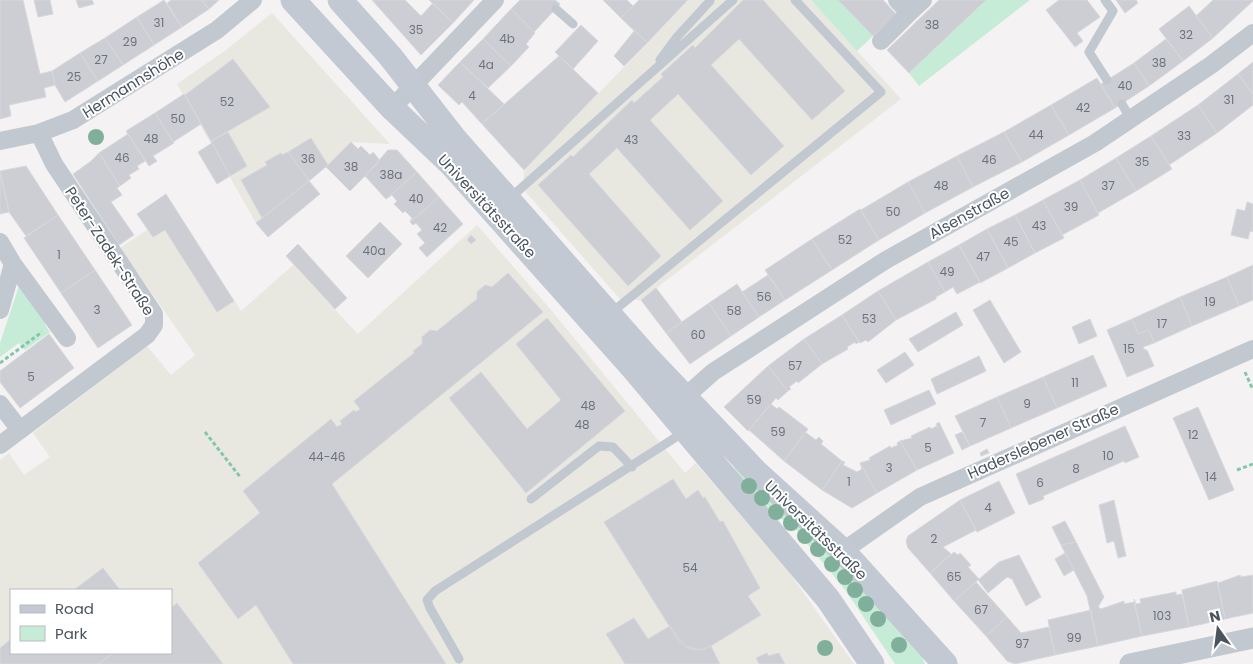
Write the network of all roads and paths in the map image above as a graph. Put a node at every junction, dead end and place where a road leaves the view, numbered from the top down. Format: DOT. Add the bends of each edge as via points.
graph roads {
  1 [pos="253,0"];
  2 [pos="293,0"];
  3 [pos="340,0"];
  4 [pos="496,0"];
  5 [pos="733,0"];
  6 [pos="795,0"];
  7 [pos="923,0"];
  8 [pos="1104,0"];
  9 [pos="710,1"];
  10 [pos="903,6"];
  11 [pos="556,8"];
  12 [pos="573,24"];
  13 [pos="1253,33"];
  14 [pos="881,41"];
  15 [pos="649,76"];
  16 [pos="1107,80"];
  17 [pos="414,86"];
  18 [pos="1122,104"];
  19 [pos="392,108"];
  20 [pos="1132,120"];
  21 [pos="39,133"];
  22 [pos="0,141"];
  23 [pos="509,199"];
  24 [pos="0,242"];
  25 [pos="13,264"];
  26 [pos="0,310"];
  27 [pos="610,313"];
  28 [pos="56,322"];
  29 [pos="67,338"];
  30 [pos="1253,349"];
  31 [pos="0,363"];
  32 [pos="0,404"];
  33 [pos="688,416"];
  34 [pos="20,430"];
  35 [pos="205,432"];
  36 [pos="0,444"];
  37 [pos="1253,464"];
  38 [pos="632,467"];
  39 [pos="1237,470"];
  40 [pos="241,478"];
  41 [pos="531,499"];
  42 [pos="843,552"];
  43 [pos="1253,638"];
  44 [pos="460,659"];
  45 [pos="872,664"];
  46 [pos="945,664"];
  47 [pos="1130,664"];
  1 -- 21 [label="street, Hermannshöhe" via="217,30 140,79 73,120"];
  2 -- 19 [label="main road, Universitätsstraße"];
  3 -- 17 [label="main road, Universitätsstraße"];
  4 -- 17 [label="street"];
  5 -- 15 [label="lane"];
  6 -- 27 [label="lane" via="881,92"];
  7 -- 10 [label="street"];
  8 -- 16 [label="lane" via="1113,11 1089,52"];
  9 -- 15 [label="lane" via="677,37"];
  10 -- 14 [label="street"];
  11 -- 12 [label="lane"];
  13 -- 20 [label="street, Alsenstraße"];
  15 -- 23 [label="lane"];
  17 -- 19 [label="street"];
  17 -- 23 [label="main road, Universitätsstraße" via="432,112"];
  18 -- 20 [label="lane"];
  19 -- 33 [label="main road, Universitätsstraße" via="452,165"];
  20 -- 33 [label="street, Alsenstraße" via="886,260 713,372"];
  21 -- 22 [label="street, Hermannshöhe"];
  21 -- 34 [label="street, Peter-Zadek-Straße" via="54,164 154,314 154,324 147,335"];
  23 -- 27 [label="main road, Universitätsstraße"];
  24 -- 25 [label="street"];
  25 -- 26 [label="street"];
  25 -- 28 [label="street"];
  27 -- 33 [label="main road, Universitätsstraße" via="648,357"];
  28 -- 29 [label="street"];
  28 -- 31 [label="path"];
  30 -- 42 [label="street, Haderslebener Straße" via="920,497"];
  32 -- 34 [label="street"];
  33 -- 38 [label="lane"];
  33 -- 42 [label="main road, Universitätsstraße" via="756,472"];
  33 -- 45 [label="main road, Universitätsstraße" via="828,599"];
  34 -- 36 [label="street, Peter-Zadek-Straße"];
  35 -- 40 [label="path"];
  37 -- 39 [label="path"];
  38 -- 41 [label="lane" via="613,447 599,446"];
  38 -- 44 [label="lane" via="435,591 428,600 430,608"];
  42 -- 46 [label="main road, Universitätsstraße"];
  43 -- 47 [label="street"];
}
